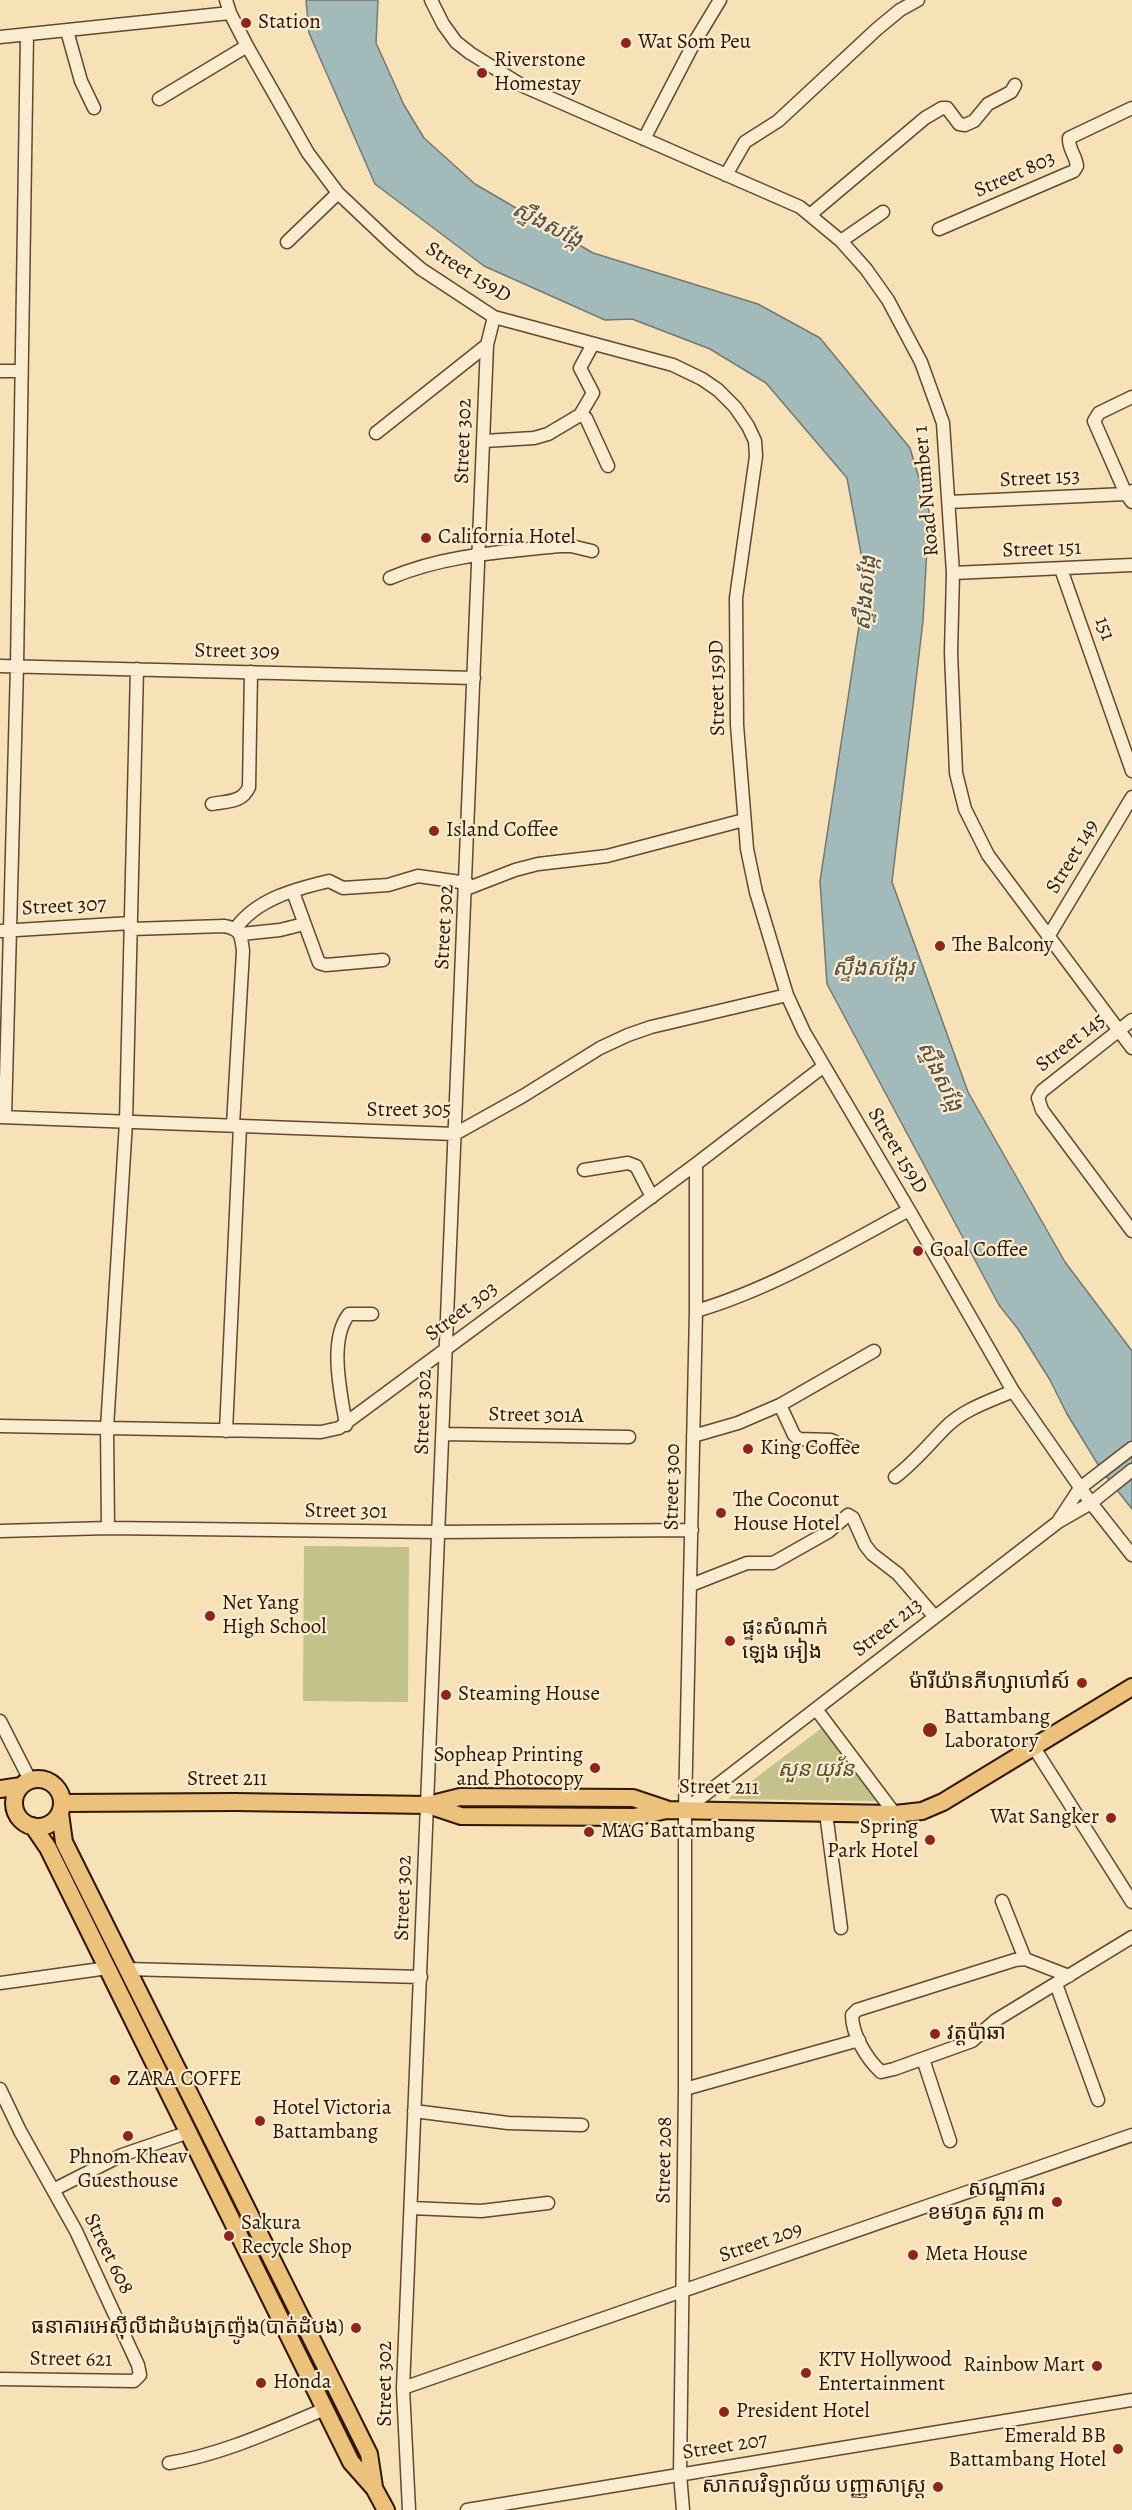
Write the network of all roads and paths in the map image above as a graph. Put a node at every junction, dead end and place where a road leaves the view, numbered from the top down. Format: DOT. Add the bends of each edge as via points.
graph roads {
  1 [pos="431,0"];
  2 [pos="720,0"];
  3 [pos="918,0"];
  4 [pos="898,5"];
  5 [pos="228,6"];
  6 [pos="67,31"];
  7 [pos="27,35"];
  8 [pos="0,37"];
  9 [pos="247,46"];
  10 [pos="1015,85"];
  11 [pos="159,99"];
  12 [pos="94,108"];
  13 [pos="1132,108"];
  14 [pos="644,139"];
  15 [pos="726,175"];
  16 [pos="338,193"];
  17 [pos="883,212"];
  18 [pos="811,214"];
  19 [pos="939,229"];
  20 [pos="841,241"];
  21 [pos="287,242"];
  22 [pos="494,317"];
  23 [pos="593,344"];
  24 [pos="487,345"];
  25 [pos="21,371"];
  26 [pos="0,372"];
  27 [pos="1132,397"];
  28 [pos="580,415"];
  29 [pos="376,433"];
  30 [pos="483,441"];
  31 [pos="608,466"];
  32 [pos="1130,496"];
  33 [pos="949,502"];
  34 [pos="592,551"];
  35 [pos="479,554"];
  36 [pos="1132,565"];
  37 [pos="1061,569"];
  38 [pos="953,573"];
  39 [pos="390,578"];
  40 [pos="0,666"];
  41 [pos="17,666"];
  42 [pos="137,669"];
  43 [pos="251,672"];
  44 [pos="474,678"];
  45 [pos="1132,771"];
  46 [pos="1132,797"];
  47 [pos="212,804"];
  48 [pos="744,820"];
  49 [pos="466,886"];
  50 [pos="293,892"];
  51 [pos="304,924"];
  52 [pos="131,926"];
  53 [pos="5,930"];
  54 [pos="239,931"];
  55 [pos="1048,937"];
  56 [pos="383,960"];
  57 [pos="787,995"];
  58 [pos="1132,1020"];
  59 [pos="1119,1030"];
  60 [pos="1132,1048"];
  61 [pos="824,1066"];
  62 [pos="3,1117"];
  63 [pos="126,1122"];
  64 [pos="237,1125"];
  65 [pos="455,1134"];
  66 [pos="696,1164"];
  67 [pos="584,1170"];
  68 [pos="652,1197"];
  69 [pos="909,1210"];
  70 [pos="1132,1231"];
  71 [pos="696,1311"];
  72 [pos="372,1314"];
  73 [pos="446,1347"];
  74 [pos="874,1352"];
  75 [pos="1013,1391"];
  76 [pos="780,1404"];
  77 [pos="346,1425"];
  78 [pos="0,1426"];
  79 [pos="107,1428"];
  80 [pos="226,1431"];
  81 [pos="443,1434"];
  82 [pos="693,1436"];
  83 [pos="630,1437"];
  84 [pos="847,1448"];
  85 [pos="1132,1448"];
  86 [pos="1132,1470"];
  87 [pos="895,1477"];
  88 [pos="1080,1488"];
  89 [pos="1091,1503"];
  90 [pos="1058,1522"];
  91 [pos="108,1528"];
  92 [pos="692,1530"];
  93 [pos="0,1531"];
  94 [pos="439,1532"];
  95 [pos="1132,1555"];
  96 [pos="691,1585"];
  97 [pos="935,1617"];
  98 [pos="1132,1687"];
  99 [pos="816,1709"];
  100 [pos="0,1721"];
  101 [pos="1033,1746"];
  102 [pos="25,1783"];
  103 [pos="0,1789"];
  104 [pos="428,1805"];
  105 [pos="61,1808"];
  106 [pos="685,1810"];
  107 [pos="826,1813"];
  108 [pos="0,1814"];
  109 [pos="895,1814"];
  110 [pos="17,1815"];
  111 [pos="33,1826"];
  112 [pos="1002,1901"];
  113 [pos="1132,1902"];
  114 [pos="841,1928"];
  115 [pos="1132,1937"];
  116 [pos="1025,1959"];
  117 [pos="108,1968"];
  118 [pos="127,1968"];
  119 [pos="1069,1976"];
  120 [pos="421,1977"];
  121 [pos="0,1983"];
  122 [pos="1056,1984"];
  123 [pos="859,2040"];
  124 [pos="923,2059"];
  125 [pos="0,2089"];
  126 [pos="685,2089"];
  127 [pos="1098,2100"];
  128 [pos="414,2111"];
  129 [pos="582,2125"];
  130 [pos="189,2132"];
  131 [pos="1132,2135"];
  132 [pos="950,2141"];
  133 [pos="52,2190"];
  134 [pos="548,2203"];
  135 [pos="411,2208"];
  136 [pos="683,2291"];
  137 [pos="140,2375"];
  138 [pos="0,2379"];
  139 [pos="403,2388"];
  140 [pos="1132,2400"];
  141 [pos="325,2409"];
  142 [pos="169,2463"];
  143 [pos="680,2474"];
  144 [pos="374,2488"];
  145 [pos="385,2510"];
  146 [pos="409,2510"];
  147 [pos="467,2510"];
  148 [pos="684,2510"];
  1 -- 14 [label="street, Road Number 1" via="456,42 499,72 563,105"];
  2 -- 14 [label="street"];
  3 -- 4 [label="street"];
  4 -- 15 [label="street" via="778,121 745,142"];
  5 -- 6 [label="street"];
  5 -- 9 [label="street, Street 159D"];
  6 -- 7 [label="street"];
  6 -- 12 [label="street" via="81,81"];
  7 -- 8 [label="street"];
  7 -- 25 [label="street"];
  9 -- 11 [label="street"];
  9 -- 16 [label="street, Street 159D" via="308,153"];
  10 -- 18 [label="street" via="965,125 959,124 947,108 925,118"];
  13 -- 19 [label="street, Street 803" via="1068,138 1077,160 1074,171"];
  14 -- 15 [label="street, Road Number 1"];
  15 -- 18 [label="street, Road Number 1"];
  16 -- 21 [label="street"];
  16 -- 22 [label="street, Street 159D" via="421,268"];
  17 -- 20 [label="street"];
  18 -- 20 [label="street, Road Number 1"];
  20 -- 33 [label="street, Road Number 1" via="888,300 921,362 943,423"];
  22 -- 23 [label="street, Street 159D"];
  22 -- 24 [label="street, Street 302"];
  23 -- 28 [label="street" via="580,368 593,393"];
  23 -- 48 [label="street, Street 159D" via="673,365 702,379 735,407 755,441 753,486 736,598 737,725"];
  24 -- 29 [label="street"];
  24 -- 30 [label="street, Street 302"];
  25 -- 26 [label="street"];
  25 -- 41 [label="street"];
  27 -- 32 [label="street" via="1099,413 1094,421"];
  28 -- 30 [label="street" via="534,438"];
  28 -- 31 [label="street" via="586,418"];
  30 -- 35 [label="street, Street 302"];
  32 -- 33 [label="street, Street 153"];
  33 -- 38 [label="street, Road Number 1"];
  34 -- 35 [label="street" via="559,546"];
  35 -- 39 [label="street"];
  35 -- 44 [label="street, Street 302"];
  36 -- 37 [label="street, Street 151"];
  37 -- 38 [label="street, Street 151"];
  37 -- 45 [label="street, 151"];
  38 -- 55 [label="street, Road Number 1" via="953,720 960,792 983,846"];
  40 -- 41 [label="street, Street 309"];
  41 -- 42 [label="street, Street 309"];
  41 -- 53 [label="street"];
  42 -- 43 [label="street, Street 309"];
  42 -- 52 [label="street"];
  43 -- 44 [label="street, Street 309"];
  43 -- 47 [label="street" via="249,787 239,799"];
  44 -- 49 [label="street, Street 302"];
  46 -- 55 [label="street, Street 149"];
  48 -- 49 [label="street" via="607,856 531,866"];
  48 -- 57 [label="street, Street 159D" via="756,892"];
  49 -- 50 [label="street" via="418,876 388,885 350,888 329,881"];
  49 -- 65 [label="street, Street 302"];
  50 -- 51 [label="street"];
  50 -- 54 [label="street" via="259,904 246,914"];
  51 -- 54 [label="street, Street 307" via="280,930"];
  51 -- 56 [label="street" via="319,963"];
  52 -- 53 [label="street, Street 307"];
  52 -- 54 [label="street, Street 307" via="224,926"];
  52 -- 63 [label="street"];
  53 -- 62 [label="street"];
  54 -- 64 [label="street" via="243,951"];
  55 -- 59 [label="street, Road Number 1"];
  57 -- 61 [label="street, Street 159D"];
  57 -- 65 [label="street, Street 305" via="628,1035"];
  58 -- 59 [label="street, Street 145"];
  59 -- 60 [label="street, Road Number 1"];
  59 -- 70 [label="street, Street 145" via="1038,1098 1042,1110"];
  61 -- 66 [label="street, Street 303"];
  61 -- 69 [label="street, Street 159D"];
  62 -- 63 [label="street, Street 305"];
  63 -- 64 [label="street, Street 305"];
  63 -- 79 [label="street"];
  64 -- 65 [label="street, Street 305"];
  64 -- 80 [label="street"];
  65 -- 73 [label="street, Street 302"];
  66 -- 68 [label="street, Street 303"];
  66 -- 71 [label="street, Street 300"];
  67 -- 68 [label="street" via="628,1163 636,1166"];
  68 -- 73 [label="street, Street 303"];
  69 -- 71 [label="street" via="792,1272 722,1304"];
  69 -- 75 [label="street, Street 159D"];
  71 -- 82 [label="street, Street 300"];
  72 -- 77 [label="street" via="349,1314 342,1323 337,1370"];
  73 -- 77 [label="street, Street 303"];
  73 -- 81 [label="street, Street 302"];
  74 -- 76 [label="street"];
  75 -- 87 [label="street" via="959,1417"];
  75 -- 88 [label="street, Street 159D"];
  76 -- 82 [label="street" via="738,1423"];
  76 -- 84 [label="street" via="796,1437 835,1440"];
  77 -- 80 [label="street, Street 303" via="321,1432"];
  78 -- 79 [label="street, Street 303"];
  79 -- 80 [label="street, Street 303"];
  79 -- 91 [label="street"];
  81 -- 83 [label="street, Street 301A"];
  81 -- 94 [label="street, Street 302"];
  82 -- 92 [label="street, Street 300"];
  85 -- 88 [label="street, Street 213"];
  86 -- 89 [label="street, Street 213"];
  88 -- 89 [label="street, Street 159D"];
  88 -- 90 [label="street, Street 213"];
  89 -- 90 [label="street, Street 213"];
  89 -- 95 [label="street, Street 159D"];
  90 -- 97 [label="street, Street 213"];
  91 -- 93 [label="street, Street 301"];
  91 -- 94 [label="street, Street 301"];
  92 -- 94 [label="street, Street 301"];
  92 -- 96 [label="street, Street 300"];
  94 -- 104 [label="street, Street 302"];
  96 -- 97 [label="street" via="747,1563 773,1563 828,1532 848,1515 872,1554 897,1574"];
  96 -- 106 [label="street, Street 300"];
  97 -- 99 [label="street, Street 213"];
  98 -- 101 [label="main road, Street 211"];
  99 -- 106 [label="street, Street 213"];
  99 -- 109 [label="street"];
  100 -- 102 [label="street"];
  101 -- 109 [label="main road, Street 211" via="943,1802 921,1811"];
  101 -- 113 [label="street"];
  102 -- 103 [label="main road"];
  102 -- 105 [label="main road" via="43,1779 55,1785 62,1797"];
  102 -- 110 [label="main road" via="14,1803"];
  104 -- 105 [label="main road, Street 211" via="235,1802"];
  104 -- 106 [label="main road, Street 211" via="461,1816 634,1817"];
  104 -- 120 [label="street, Street 302"];
  105 -- 111 [label="main road" via="46,1825"];
  105 -- 118 [label="main road" via="64,1842"];
  106 -- 107 [label="main road, Street 211"];
  106 -- 126 [label="street, Street 208"];
  107 -- 109 [label="main road, Street 211"];
  107 -- 114 [label="street"];
  108 -- 110 [label="main road"];
  110 -- 111 [label="main road"];
  111 -- 117 [label="main road"];
  112 -- 116 [label="street"];
  115 -- 119 [label="street"];
  116 -- 119 [label="street"];
  116 -- 123 [label="street" via="858,2010 852,2020"];
  117 -- 121 [label="street"];
  117 -- 130 [label="main road"];
  118 -- 120 [label="street"];
  118 -- 144 [label="main road" via="369,2454"];
  119 -- 122 [label="street"];
  120 -- 128 [label="street, Street 302"];
  122 -- 124 [label="street" via="996,2020 972,2041"];
  122 -- 127 [label="street"];
  123 -- 124 [label="street" via="870,2062 881,2072"];
  123 -- 126 [label="street"];
  124 -- 132 [label="street"];
  125 -- 133 [label="street, Street 608"];
  126 -- 136 [label="street, Street 208"];
  128 -- 129 [label="street" via="508,2123"];
  128 -- 135 [label="street, Street 302"];
  130 -- 133 [label="street" via="122,2155"];
  130 -- 141 [label="main road"];
  131 -- 136 [label="street, Street 209"];
  133 -- 137 [label="street, Street 608" via="76,2231"];
  134 -- 135 [label="street" via="481,2211"];
  135 -- 139 [label="street, Street 302"];
  136 -- 139 [label="street, Street 209"];
  136 -- 143 [label="street, Street 208"];
  137 -- 138 [label="street, Street 621" via="134,2381"];
  139 -- 146 [label="street, Street 302"];
  140 -- 143 [label="street, Street 207"];
  141 -- 142 [label="street" via="239,2444"];
  141 -- 144 [label="main road" via="351,2462"];
  143 -- 147 [label="street, Street 207"];
  143 -- 148 [label="street, Street 208"];
  144 -- 145 [label="main road"];
}
